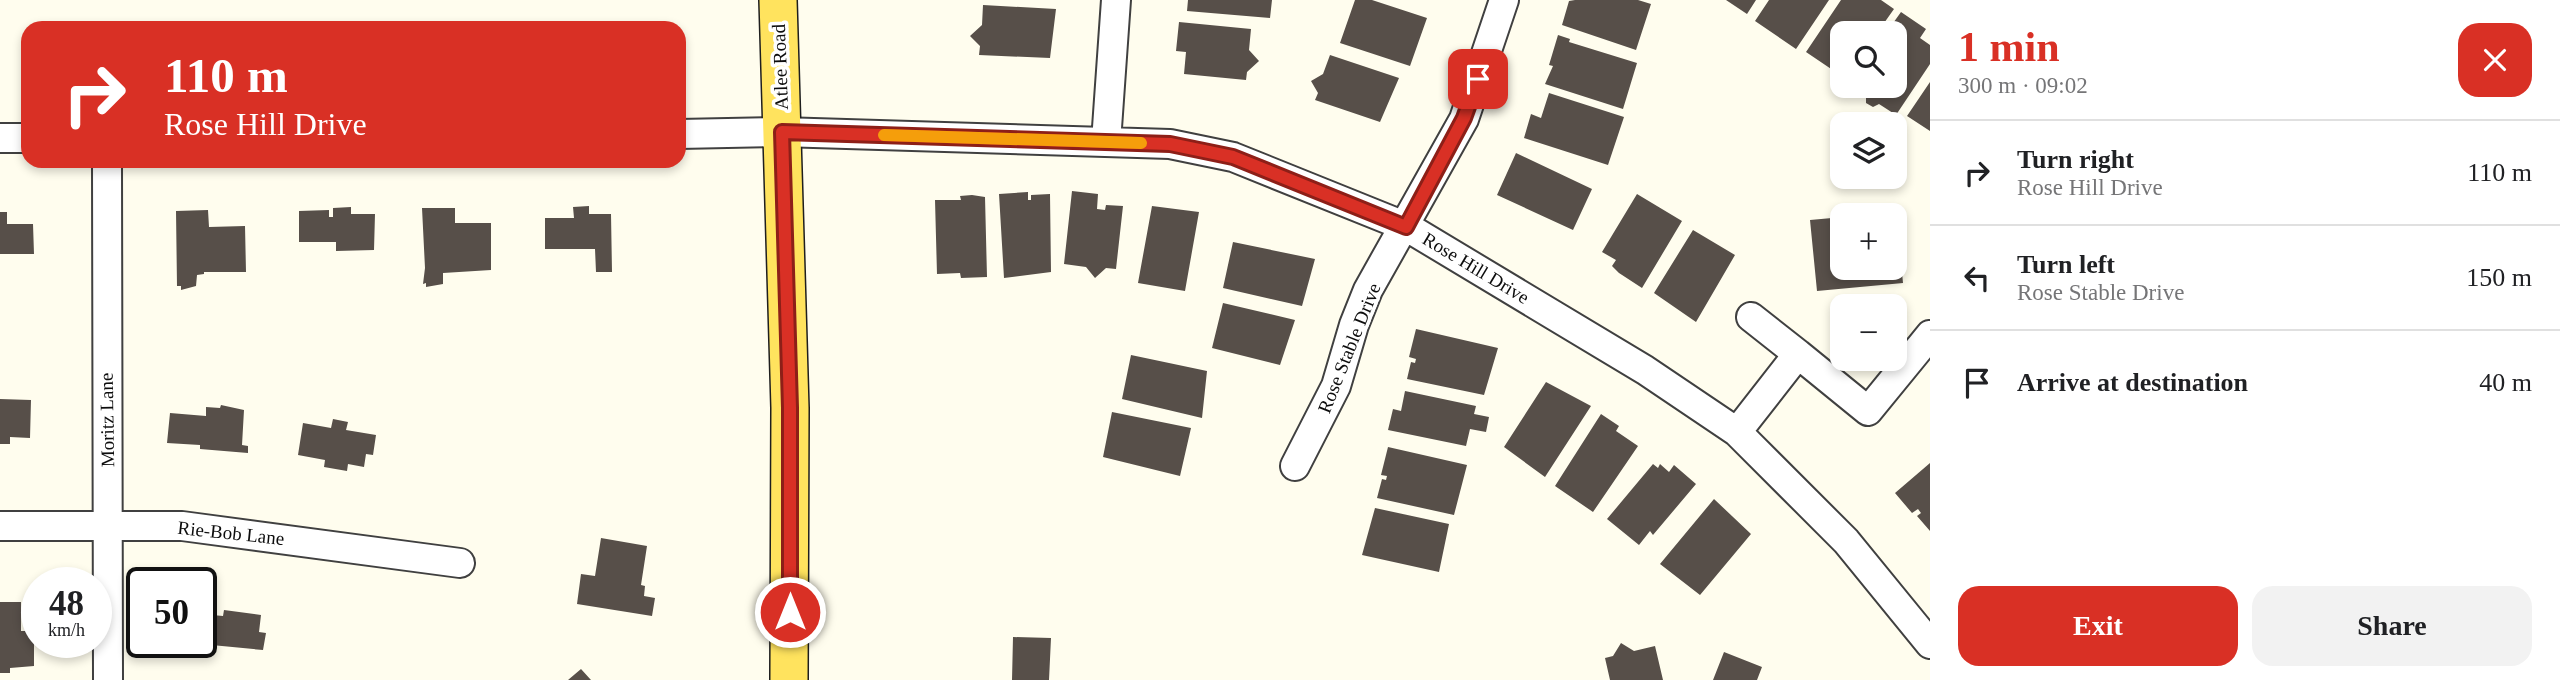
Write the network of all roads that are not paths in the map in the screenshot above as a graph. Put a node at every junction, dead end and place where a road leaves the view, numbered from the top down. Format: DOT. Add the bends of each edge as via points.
graph roads {
  1 [pos="778,0"];
  2 [pos="1116,0"];
  3 [pos="1504,0"];
  4 [pos="782,132"];
  5 [pos="686,134"];
  6 [pos="0,138"];
  7 [pos="21,138"];
  8 [pos="1106,142"];
  9 [pos="107,168"];
  10 [pos="1406,227"];
  11 [pos="1751,317"];
  12 [pos="1930,335"];
  13 [pos="1798,354"];
  14 [pos="1737,432"];
  15 [pos="1294,466"];
  16 [pos="108,524"];
  17 [pos="0,526"];
  18 [pos="460,563"];
  19 [pos="1930,644"];
  20 [pos="108,680"];
  21 [pos="789,680"];
  1 -- 4 [label="main road, Atlee Road"];
  2 -- 8 [label="street"];
  3 -- 10 [label="street, Rose Stable Drive" via="1464,118"];
  4 -- 5 [label="street, Rose Hill Drive"];
  4 -- 8 [label="street, Rose Hill Drive"];
  4 -- 21 [label="main road, Atlee Road" via="790,408"];
  6 -- 7 [label="street"];
  8 -- 10 [label="street, Rose Hill Drive" via="1170,144 1233,157"];
  9 -- 16 [label="street, Moritz Lane"];
  10 -- 14 [label="street, Rose Hill Drive" via="1645,370"];
  10 -- 15 [label="street, Rose Stable Drive" via="1368,290 1336,386"];
  11 -- 13 [label="street"];
  12 -- 13 [label="street" via="1868,411"];
  13 -- 14 [label="street"];
  14 -- 19 [label="street, Rose Hill Drive" via="1846,541"];
  16 -- 17 [label="street, Rie-Bob Lane"];
  16 -- 18 [label="street, Rie-Bob Lane" via="183,526"];
  16 -- 20 [label="street, Moritz Lane"];
}
